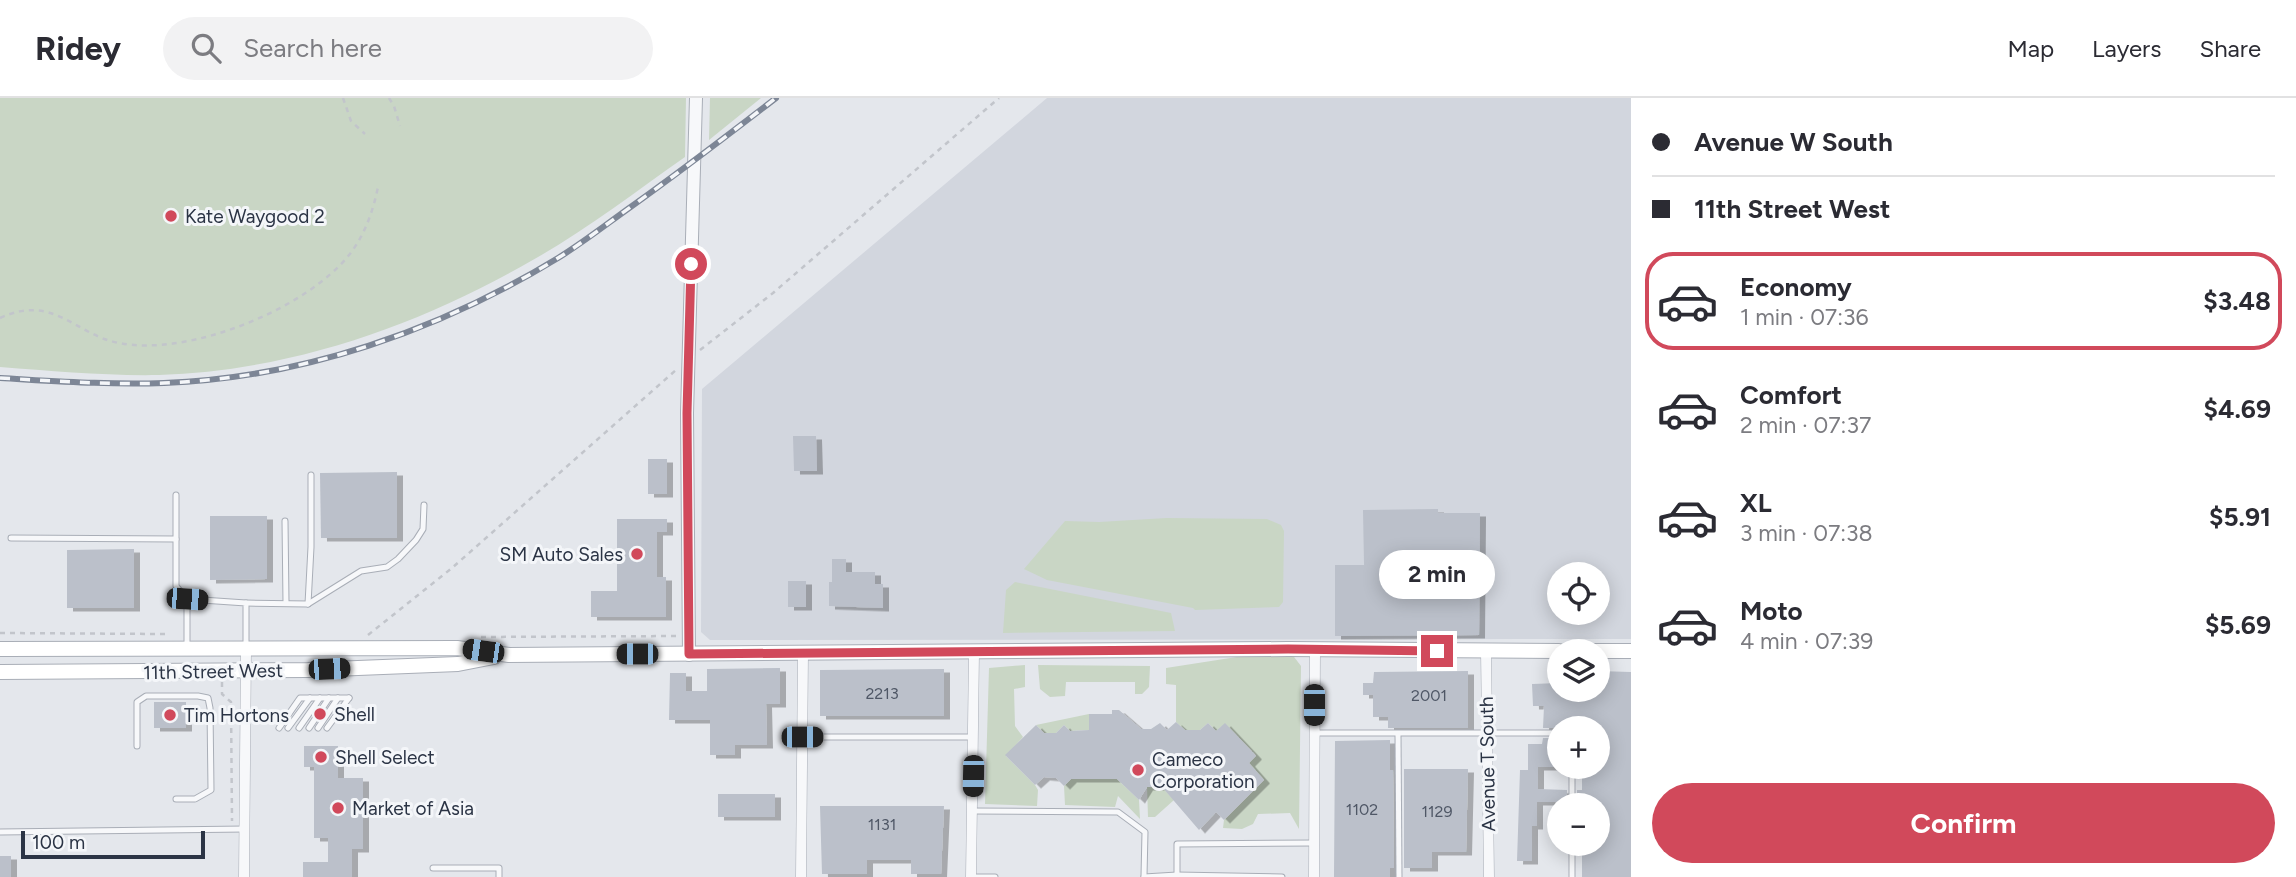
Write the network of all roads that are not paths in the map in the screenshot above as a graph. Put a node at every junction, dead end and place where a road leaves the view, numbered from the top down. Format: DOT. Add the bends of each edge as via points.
graph roads {
  1 [pos="696,98"];
  2 [pos="312,475"];
  3 [pos="176,495"];
  4 [pos="424,505"];
  5 [pos="285,520"];
  6 [pos="11,538"];
  7 [pos="176,539"];
  8 [pos="187,599"];
  9 [pos="246,603"];
  10 [pos="286,603"];
  11 [pos="308,604"];
  12 [pos="0,649"];
  13 [pos="187,649"];
  14 [pos="246,649"];
  15 [pos="1315,649"];
  16 [pos="1486,651"];
  17 [pos="1547,651"];
  18 [pos="1610,651"];
  19 [pos="1631,651"];
  20 [pos="974,652"];
  21 [pos="803,653"];
  22 [pos="509,654"];
  23 [pos="689,654"];
  24 [pos="245,671"];
  25 [pos="0,672"];
  26 [pos="310,698"];
  27 [pos="320,698"];
  28 [pos="329,698"];
  29 [pos="338,698"];
  30 [pos="279,728"];
  31 [pos="288,728"];
  32 [pos="299,728"];
  33 [pos="309,728"];
  34 [pos="318,728"];
  35 [pos="327,728"];
  36 [pos="1314,733"];
  37 [pos="1487,733"];
  38 [pos="1547,733"];
  39 [pos="1398,734"];
  40 [pos="802,737"];
  41 [pos="974,737"];
  42 [pos="136,746"];
  43 [pos="176,799"];
  44 [pos="972,811"];
  45 [pos="245,829"];
  46 [pos="0,832"];
  47 [pos="1314,843"];
  48 [pos="1572,856"];
  49 [pos="433,868"];
  50 [pos="1177,875"];
  51 [pos="1144,876"];
  52 [pos="244,877"];
  53 [pos="499,877"];
  54 [pos="801,877"];
  55 [pos="971,877"];
  56 [pos="995,877"];
  57 [pos="1282,877"];
  58 [pos="1314,877"];
  59 [pos="1399,877"];
  60 [pos="1489,877"];
  61 [pos="1572,877"];
  1 -- 23 [label="street" via="688,359"];
  2 -- 11 [label="lane"];
  3 -- 7 [label="lane"];
  4 -- 11 [label="lane" via="423,529 398,559 387,568 361,571"];
  5 -- 10 [label="lane"];
  6 -- 7 [label="lane"];
  7 -- 8 [label="lane" via="176,586"];
  8 -- 9 [label="lane"];
  8 -- 13 [label="lane"];
  9 -- 10 [label="lane"];
  9 -- 14 [label="lane"];
  10 -- 11 [label="lane"];
  12 -- 13 [label="main road, 11th Street West"];
  13 -- 14 [label="main road, 11th Street West"];
  14 -- 22 [label="main road, 11th Street West" via="457,648"];
  14 -- 24 [label="street"];
  15 -- 16 [label="main road, 11th Street West"];
  15 -- 20 [label="main road, 11th Street West"];
  15 -- 36 [label="street"];
  16 -- 17 [label="main road, 11th Street West"];
  16 -- 37 [label="street, Avenue T South"];
  18 -- 19 [label="main road"];
  20 -- 21 [label="main road, 11th Street West"];
  20 -- 41 [label="street"];
  21 -- 23 [label="main road, 11th Street West"];
  21 -- 40 [label="street"];
  22 -- 23 [label="main road, 11th Street West"];
  22 -- 24 [label="main road, 11th Street West" via="458,664"];
  24 -- 25 [label="main road, 11th Street West"];
  24 -- 45 [label="street"];
  26 -- 27 [label="lane"];
  26 -- 30 [label="lane" via="300,698"];
  26 -- 31 [label="lane"];
  27 -- 28 [label="lane"];
  27 -- 32 [label="lane"];
  28 -- 29 [label="lane"];
  28 -- 33 [label="lane"];
  29 -- 34 [label="lane"];
  29 -- 35 [label="lane" via="349,698"];
  36 -- 39 [label="lane"];
  36 -- 47 [label="street"];
  37 -- 38 [label="lane"];
  37 -- 39 [label="lane"];
  37 -- 60 [label="street, Avenue T South"];
  39 -- 59 [label="lane"];
  40 -- 41 [label="lane"];
  40 -- 54 [label="street"];
  41 -- 44 [label="street"];
  42 -- 43 [label="lane" via="137,702 146,696 208,698 211,790 195,799"];
  44 -- 51 [label="lane" via="1118,812 1146,832"];
  44 -- 55 [label="street"];
  45 -- 46 [label="lane"];
  45 -- 52 [label="street"];
  47 -- 50 [label="lane" via="1177,844"];
  47 -- 58 [label="street"];
  48 -- 61 [label="lane"];
  49 -- 53 [label="lane" via="499,868"];
  50 -- 51 [label="lane"];
  50 -- 57 [label="lane"];
  55 -- 56 [label="lane"];
}
